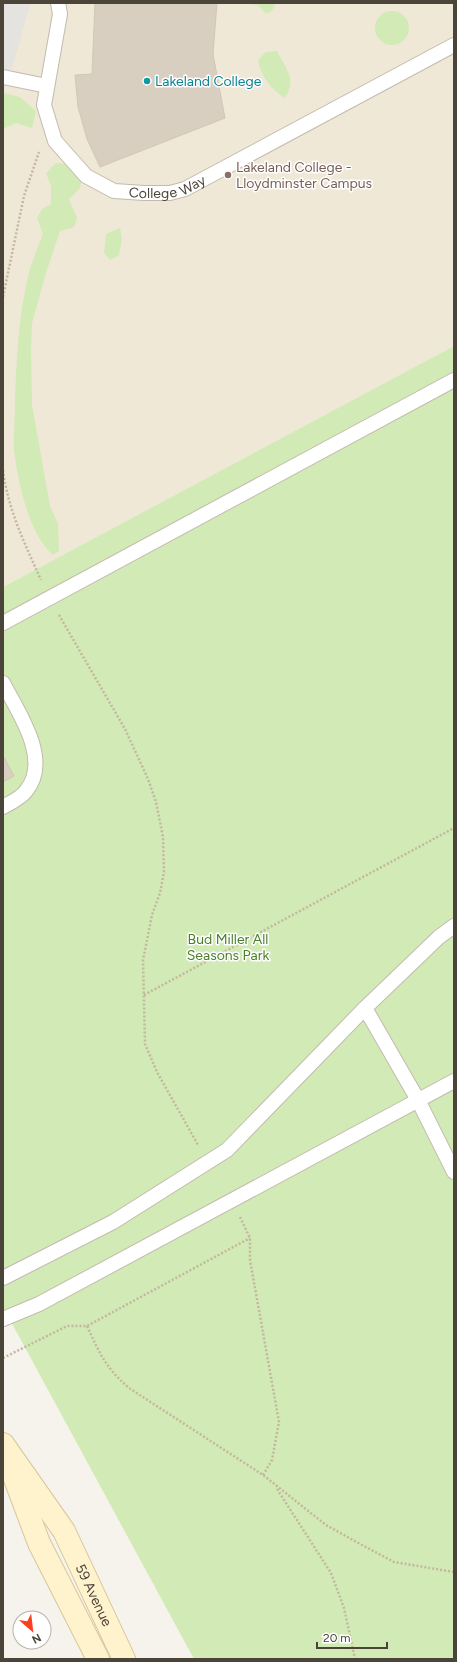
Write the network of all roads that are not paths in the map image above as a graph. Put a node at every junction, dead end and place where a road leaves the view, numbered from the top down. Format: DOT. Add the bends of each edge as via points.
graph roads {
  1 [pos="58,3"];
  2 [pos="454,45"];
  3 [pos="3,77"];
  4 [pos="47,86"];
  5 [pos="454,380"];
  6 [pos="3,623"];
  7 [pos="3,683"];
  8 [pos="3,807"];
  9 [pos="454,926"];
  10 [pos="365,1008"];
  11 [pos="454,1081"];
  12 [pos="418,1100"];
  13 [pos="454,1172"];
  14 [pos="3,1278"];
  15 [pos="3,1319"];
  16 [pos="3,1445"];
  17 [pos="98,1659"];
  18 [pos="124,1659"];
  1 -- 4 [label="lane, College Way" via="60,14"];
  2 -- 4 [label="lane, College Way" via="200,182 170,193 114,191 86,176 53,136 44,105"];
  3 -- 4 [label="lane"];
  5 -- 6 [label="lane"];
  7 -- 8 [label="lane" via="30,737 36,755 35,775 26,792"];
  9 -- 10 [label="lane" via="439,937"];
  10 -- 12 [label="lane"];
  10 -- 14 [label="lane" via="227,1150 113,1222"];
  11 -- 12 [label="lane"];
  12 -- 13 [label="lane"];
  12 -- 15 [label="lane" via="39,1304"];
  16 -- 17 [label="main road, 59 Avenue" via="39,1544"];
  16 -- 18 [label="main road, 59 Avenue" via="64,1531"];
}
